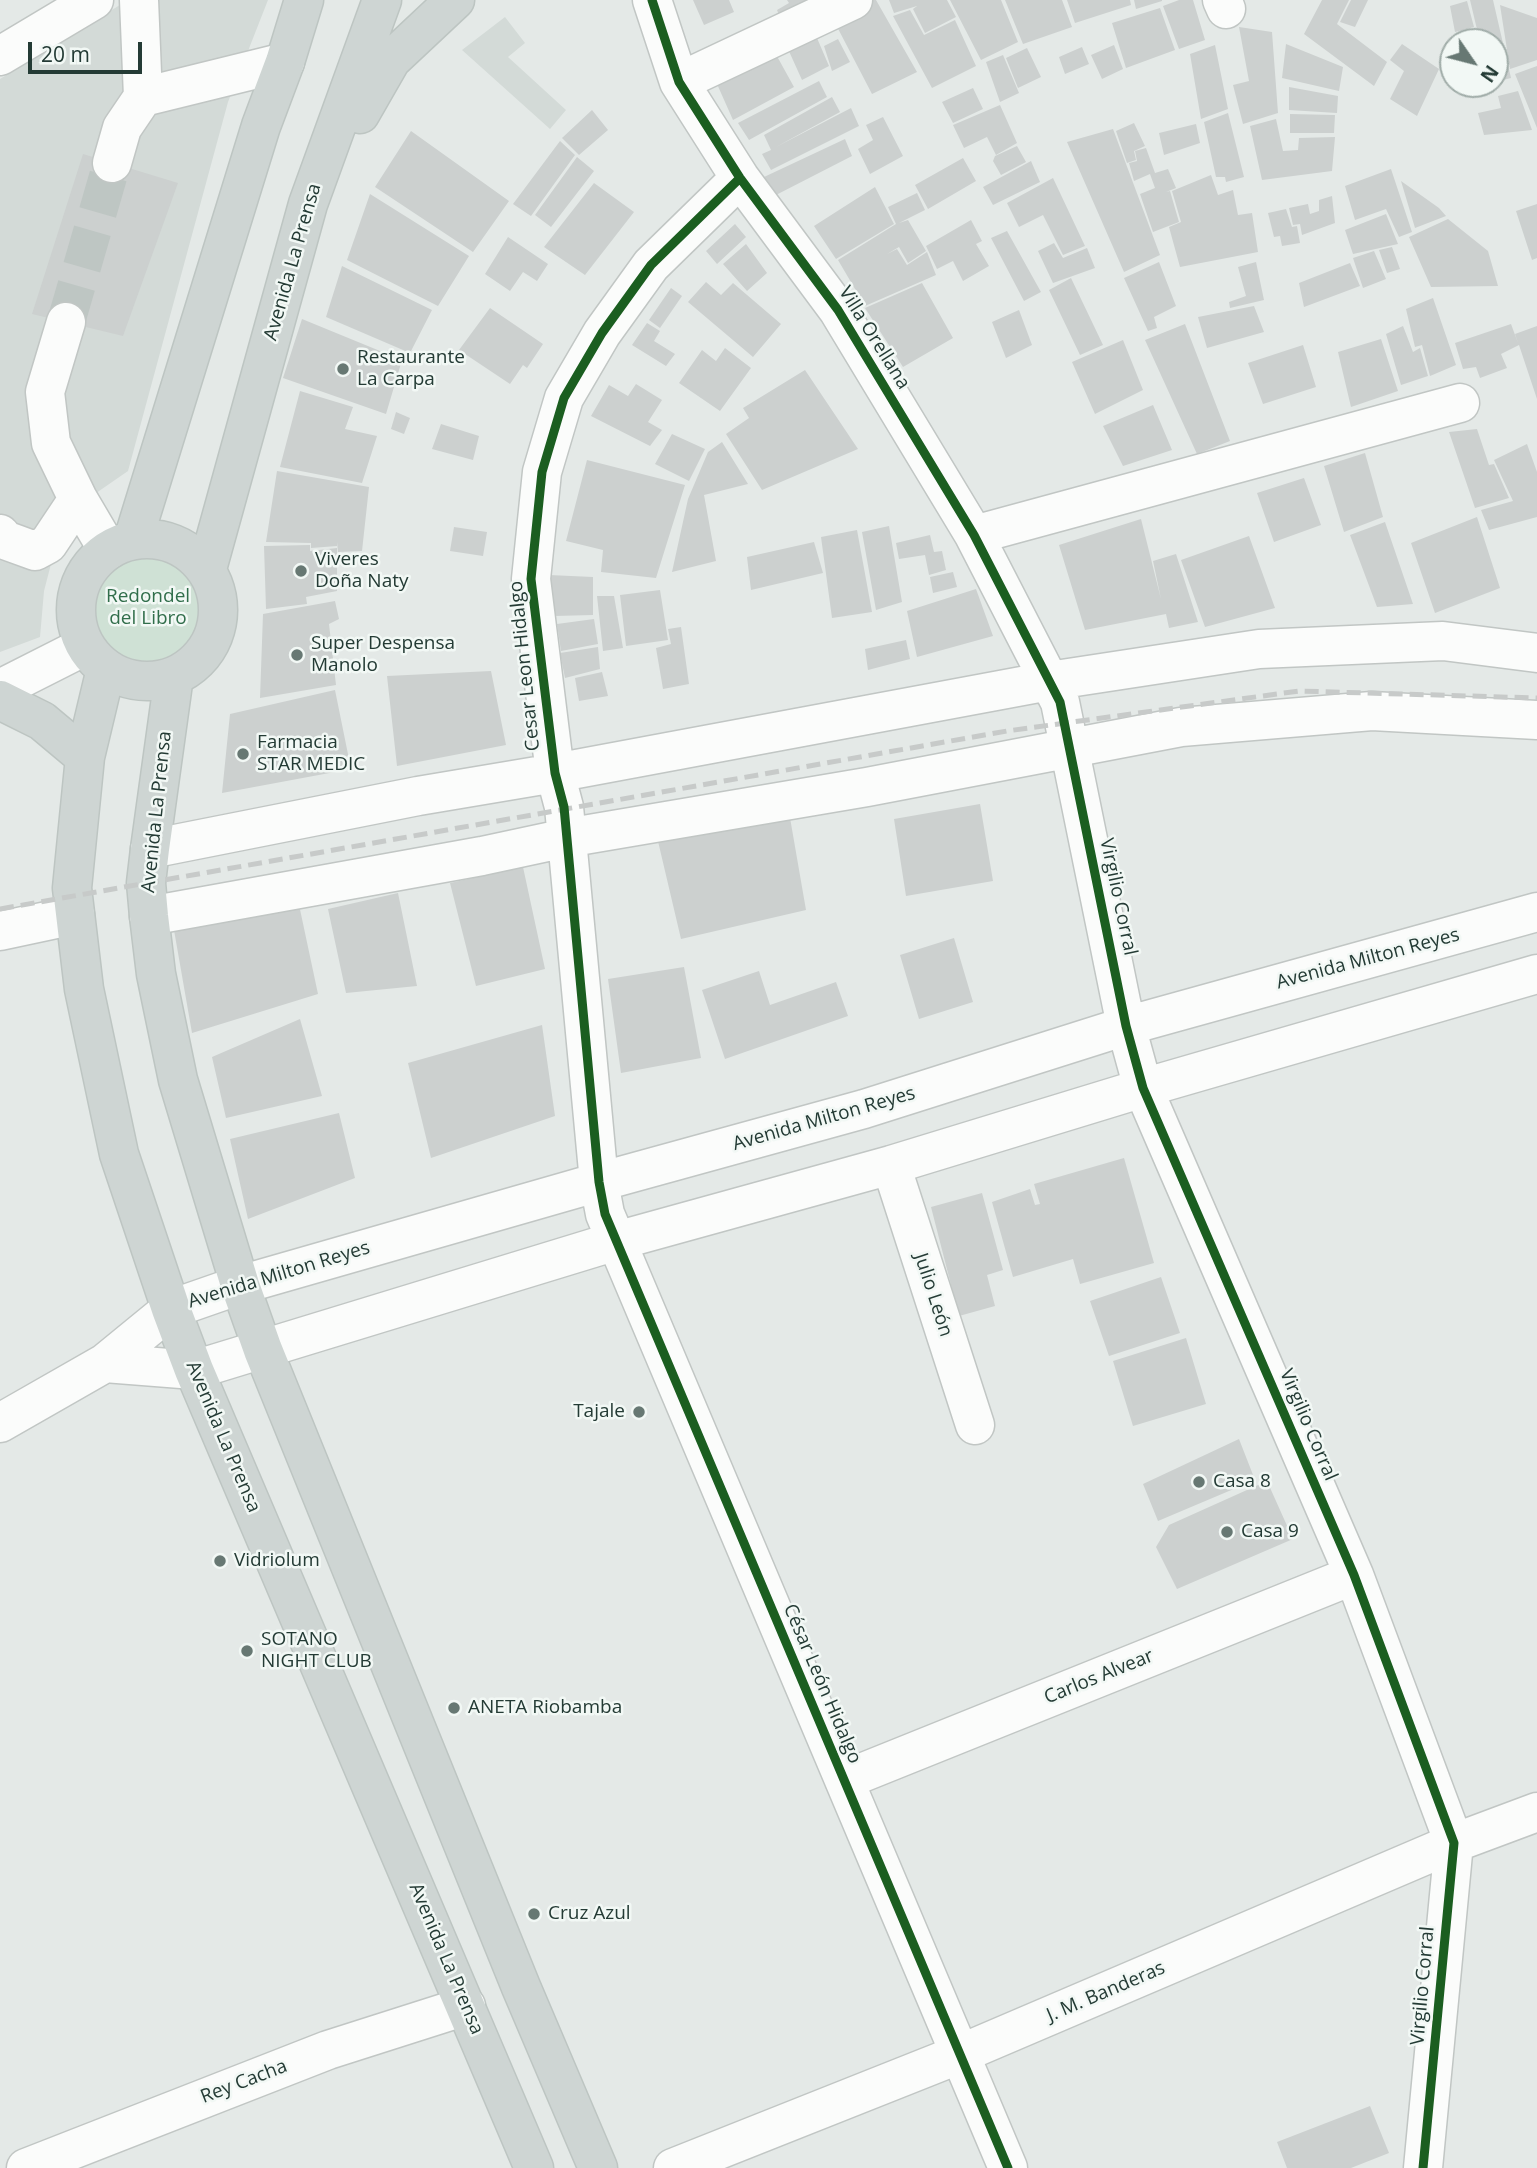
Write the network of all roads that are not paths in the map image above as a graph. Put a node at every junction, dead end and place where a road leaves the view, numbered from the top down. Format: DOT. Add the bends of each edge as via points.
graph roads {
  1 [pos="94,0"];
  2 [pos="139,0"];
  3 [pos="304,0"];
  4 [pos="382,0"];
  5 [pos="455,0"];
  6 [pos="652,0"];
  7 [pos="853,0"];
  8 [pos="0,56"];
  9 [pos="285,62"];
  10 [pos="679,82"];
  11 [pos="143,97"];
  12 [pos="113,163"];
  13 [pos="740,178"];
  14 [pos="308,204"];
  15 [pos="66,322"];
  16 [pos="1460,403"];
  17 [pos="78,499"];
  18 [pos="0,534"];
  19 [pos="974,535"];
  20 [pos="120,545"];
  21 [pos="207,569"];
  22 [pos="1537,653"];
  23 [pos="96,658"];
  24 [pos="174,676"];
  25 [pos="0,689"];
  26 [pos="1054,692"];
  27 [pos="0,700"];
  28 [pos="1537,720"];
  29 [pos="1069,748"];
  30 [pos="85,757"];
  31 [pos="555,773"];
  32 [pos="566,838"];
  33 [pos="149,849"];
  34 [pos="1537,912"];
  35 [pos="75,915"];
  36 [pos="149,916"];
  37 [pos="0,931"];
  38 [pos="1537,974"];
  39 [pos="1126,1026"];
  40 [pos="1143,1088"];
  41 [pos="891,1165"];
  42 [pos="607,1212"];
  43 [pos="240,1285"];
  44 [pos="171,1309"];
  45 [pos="263,1350"];
  46 [pos="105,1363"];
  47 [pos="194,1370"];
  48 [pos="0,1423"];
  49 [pos="975,1425"];
  50 [pos="1354,1575"];
  51 [pos="844,1780"];
  52 [pos="1537,1812"];
  53 [pos="1454,1843"];
  54 [pos="466,2006"];
  55 [pos="960,2054"];
  56 [pos="26,2168"];
  57 [pos="534,2168"];
  58 [pos="598,2168"];
  59 [pos="673,2168"];
  60 [pos="1008,2168"];
  61 [pos="1423,2168"];
  1 -- 8 [label="street"];
  2 -- 11 [label="street"];
  3 -- 9 [label="main road"];
  4 -- 14 [label="main road, Avenida La Prensa"];
  5 -- 14 [label="main road" via="391,60"];
  6 -- 10 [label="street, Villa Orellana"];
  7 -- 10 [label="street"];
  9 -- 11 [label="street"];
  9 -- 20 [label="main road"];
  10 -- 13 [label="street, Villa Orellana"];
  11 -- 12 [label="street" via="122,128"];
  13 -- 19 [label="street, Villa Orellana" via="838,310"];
  13 -- 31 [label="street, Cesar Leon Hidalgo" via="651,265 602,332 564,398 542,472 531,579"];
  14 -- 21 [label="main road, Avenida La Prensa"];
  15 -- 17 [label="street" via="45,392 51,443"];
  16 -- 19 [label="street"];
  17 -- 18 [label="street" via="48,544 35,551"];
  17 -- 20 [label="street"];
  19 -- 26 [label="street, Villa Orellana"];
  20 -- 21 [label="main road" via="161,540 187,550"];
  20 -- 23 [label="main road" via="89,569 78,594 76,621"];
  21 -- 24 [label="main road" via="218,599 216,631 200,658"];
  22 -- 26 [label="street" via="1443,641 1259,649"];
  23 -- 24 [label="main road" via="128,679"];
  23 -- 25 [label="street"];
  23 -- 30 [label="main road, Avenida La Prensa"];
  24 -- 33 [label="main road, Avenida La Prensa"];
  26 -- 29 [label="street, Virgilio Corral"];
  26 -- 31 [label="street"];
  27 -- 30 [label="main road" via="42,721"];
  28 -- 29 [label="street" via="1372,710 1181,727"];
  29 -- 32 [label="street"];
  29 -- 39 [label="street, Virgilio Corral"];
  30 -- 35 [label="main road, Avenida La Prensa" via="72,888"];
  31 -- 32 [label="street, Cesar Leon Hidalgo"];
  31 -- 33 [label="street"];
  32 -- 36 [label="street"];
  32 -- 42 [label="street, Cesar Leon Hidalgo"];
  33 -- 36 [label="main road, Avenida La Prensa"];
  34 -- 39 [label="street, Avenida Milton Reyes"];
  35 -- 37 [label="street"];
  35 -- 44 [label="main road, Avenida La Prensa" via="84,989 119,1154"];
  36 -- 43 [label="main road, Avenida La Prensa" via="178,1080"];
  38 -- 40 [label="street, Avenida Milton Reyes"];
  39 -- 40 [label="street, Virgilio Corral"];
  39 -- 42 [label="street, Avenida Milton Reyes" via="864,1109"];
  40 -- 41 [label="street, Avenida Milton Reyes"];
  40 -- 50 [label="street, Virgilio Corral"];
  41 -- 42 [label="street, Avenida Milton Reyes"];
  41 -- 49 [label="street, Julio León"];
  42 -- 43 [label="street, Avenida Milton Reyes"];
  42 -- 45 [label="street, Avenida Milton Reyes"];
  42 -- 51 [label="street, César León Hidalgo"];
  43 -- 44 [label="street, Avenida Milton Reyes"];
  43 -- 45 [label="main road, Avenida La Prensa"];
  44 -- 46 [label="street, Avenida Milton Reyes"];
  44 -- 47 [label="main road, Avenida La Prensa"];
  45 -- 47 [label="street, Avenida Milton Reyes"];
  45 -- 58 [label="main road, Avenida La Prensa"];
  46 -- 47 [label="street, Avenida Milton Reyes"];
  46 -- 48 [label="street"];
  47 -- 54 [label="main road, Avenida La Prensa"];
  50 -- 51 [label="street, Carlos Alvear"];
  50 -- 53 [label="street, Virgilio Corral"];
  51 -- 55 [label="street, César León Hidalgo"];
  52 -- 53 [label="street, J. M. Banderas"];
  53 -- 55 [label="street, J. M. Banderas"];
  53 -- 61 [label="street, Virgilio Corral"];
  54 -- 56 [label="street, Rey Cacha" via="328,2050"];
  54 -- 57 [label="main road, Avenida La Prensa"];
  55 -- 59 [label="street, J. M. Banderas"];
  55 -- 60 [label="street, César León Hidalgo"];
}
